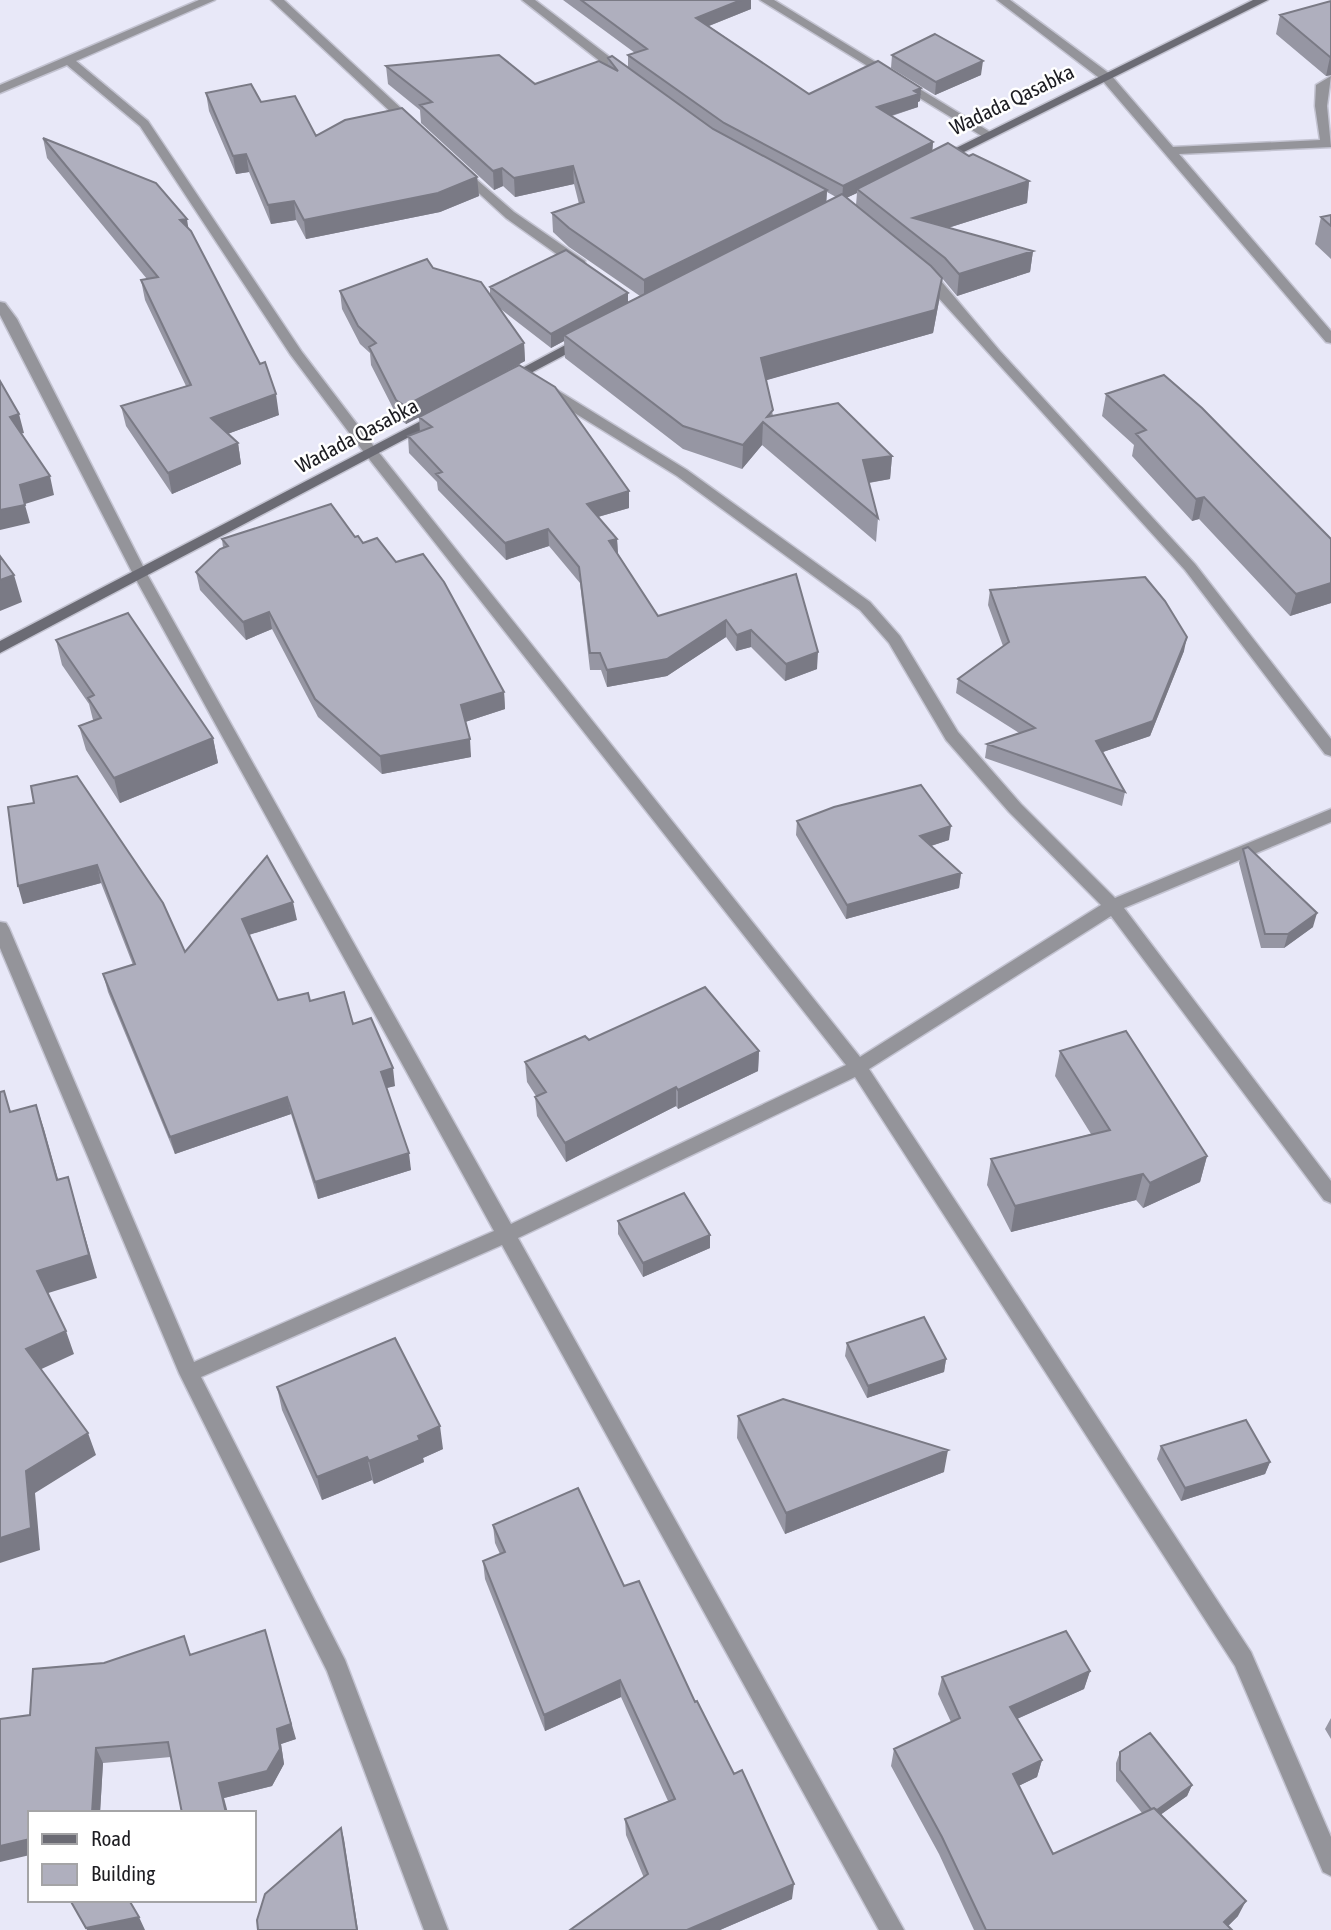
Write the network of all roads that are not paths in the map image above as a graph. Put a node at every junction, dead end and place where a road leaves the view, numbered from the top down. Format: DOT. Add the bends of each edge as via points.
graph roads {
  1 [pos="209,0"];
  2 [pos="277,0"];
  3 [pos="528,0"];
  4 [pos="766,0"];
  5 [pos="1003,0"];
  6 [pos="1262,0"];
  7 [pos="68,60"];
  8 [pos="1106,77"];
  9 [pos="1331,80"];
  10 [pos="634,82"];
  11 [pos="0,89"];
  12 [pos="419,131"];
  13 [pos="989,135"];
  14 [pos="1329,143"];
  15 [pos="1170,152"];
  16 [pos="449,159"];
  17 [pos="927,165"];
  18 [pos="915,267"];
  19 [pos="587,270"];
  20 [pos="0,306"];
  21 [pos="594,334"];
  22 [pos="1331,339"];
  23 [pos="520,373"];
  24 [pos="497,385"];
  25 [pos="451,410"];
  26 [pos="371,452"];
  27 [pos="140,574"];
  28 [pos="0,648"];
  29 [pos="1331,750"];
  30 [pos="1331,815"];
  31 [pos="1112,906"];
  32 [pos="0,928"];
  33 [pos="858,1067"];
  34 [pos="1331,1195"];
  35 [pos="506,1235"];
  36 [pos="188,1373"];
  37 [pos="1331,1864"];
  38 [pos="436,1930"];
  39 [pos="892,1930"];
  1 -- 7 [label="street"];
  2 -- 12 [label="street"];
  3 -- 10 [label="street"];
  4 -- 13 [label="street"];
  5 -- 8 [label="street"];
  6 -- 8 [label="street, Wadada Qasabka"];
  7 -- 11 [label="street"];
  7 -- 26 [label="street" via="144,124 297,354"];
  8 -- 13 [label="street, Wadada Qasabka"];
  8 -- 15 [label="street"];
  9 -- 14 [label="street" via="1322,85 1321,106"];
  13 -- 17 [label="street, Wadada Qasabka"];
  14 -- 15 [label="street"];
  15 -- 22 [label="street"];
  16 -- 19 [label="street" via="510,215"];
  18 -- 29 [label="street" via="936,284 1190,567"];
  20 -- 27 [label="street"];
  21 -- 23 [label="street"];
  23 -- 24 [label="street"];
  23 -- 31 [label="street" via="682,473 865,606 895,640 952,737"];
  25 -- 26 [label="street, Wadada Qasabka"];
  26 -- 27 [label="street, Wadada Qasabka"];
  26 -- 33 [label="street"];
  27 -- 28 [label="street, Wadada Qasabka"];
  27 -- 35 [label="street"];
  30 -- 31 [label="street"];
  31 -- 33 [label="street"];
  31 -- 34 [label="street"];
  32 -- 36 [label="street"];
  33 -- 35 [label="street"];
  33 -- 37 [label="street" via="1243,1659"];
  35 -- 36 [label="street"];
  35 -- 39 [label="street"];
  36 -- 38 [label="street" via="337,1667"];
}
